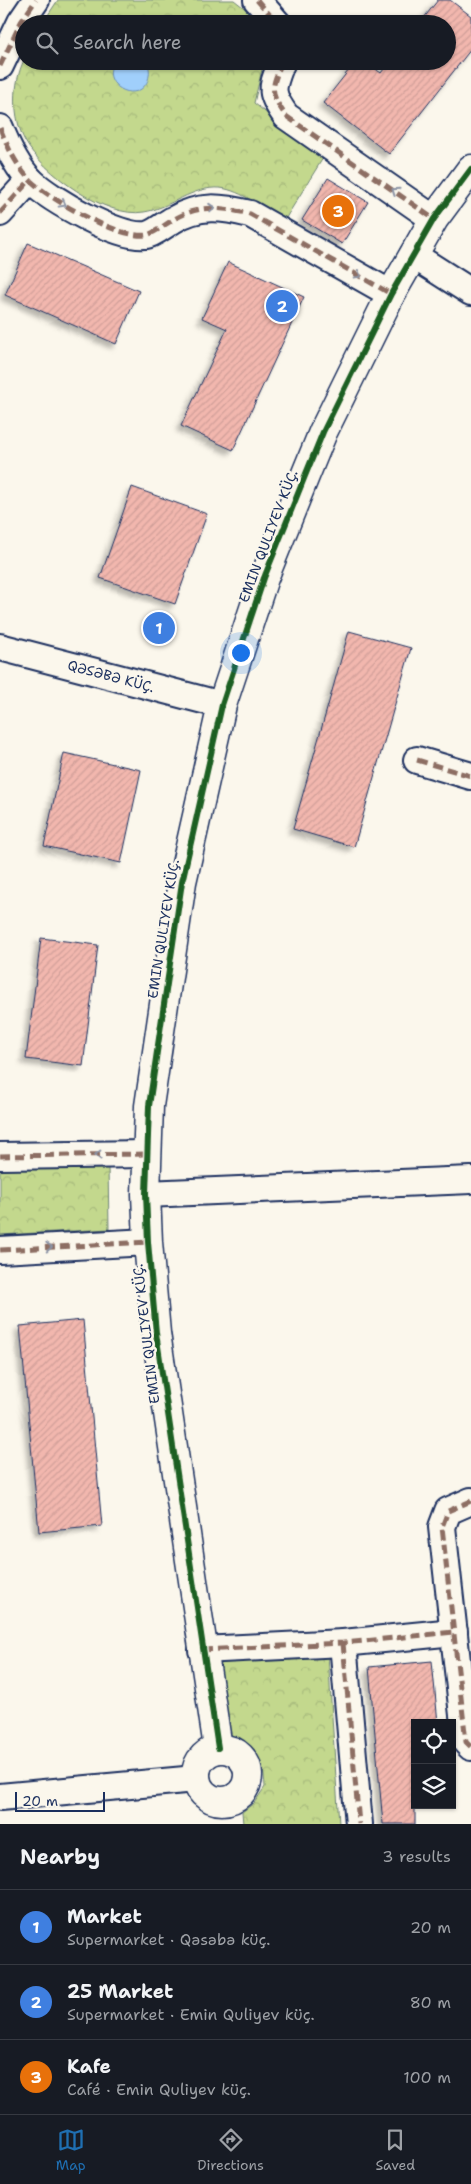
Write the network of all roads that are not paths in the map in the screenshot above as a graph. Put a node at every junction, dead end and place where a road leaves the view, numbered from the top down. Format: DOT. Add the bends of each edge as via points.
graph roads {
  1 [pos="36,0"];
  2 [pos="257,0"];
  3 [pos="26,15"];
  4 [pos="270,15"];
  5 [pos="15,35"];
  6 [pos="0,66"];
  7 [pos="279,70"];
  8 [pos="0,128"];
  9 [pos="471,168"];
  10 [pos="30,180"];
  11 [pos="0,213"];
  12 [pos="434,219"];
  13 [pos="413,255"];
  14 [pos="471,292"];
  15 [pos="391,294"];
  16 [pos="0,647"];
  17 [pos="222,705"];
  18 [pos="417,760"];
  19 [pos="471,776"];
  20 [pos="147,1154"];
  21 [pos="0,1156"];
  22 [pos="471,1180"];
  23 [pos="146,1194"];
  24 [pos="148,1242"];
  25 [pos="0,1250"];
  26 [pos="471,1502"];
  27 [pos="454,1632"];
  28 [pos="343,1643"];
  29 [pos="202,1650"];
  30 [pos="471,1747"];
  31 [pos="218,1748"];
  32 [pos="196,1779"];
  33 [pos="0,1797"];
  34 [pos="228,1812"];
  35 [pos="360,1824"];
  1 -- 3 [label="street"];
  2 -- 4 [label="street"];
  5 -- 6 [label="street"];
  12 -- 7 [label="street, one-way" via="286,116 272,87"];
  8 -- 10 [label="street" via="7,147"];
  9 -- 12 [label="street, EMIN QULIYEV KÜÇ."];
  10 -- 11 [label="street"];
  10 -- 15 [label="street, one-way" via="60,204 124,233 147,235 179,216 204,208 224,207 250,214"];
  12 -- 13 [label="street, EMIN QULIYEV KÜÇ."];
  13 -- 14 [label="street"];
  13 -- 15 [label="street, EMIN QULIYEV KÜÇ."];
  15 -- 17 [label="street, EMIN QULIYEV KÜÇ." via="323,432 264,578"];
  16 -- 17 [label="street, QƏSƏBƏ KÜÇ."];
  17 -- 20 [label="street, EMIN QULIYEV KÜÇ." via="182,882 153,1069"];
  18 -- 19 [label="street"];
  20 -- 21 [label="street, one-way"];
  20 -- 23 [label="street, EMIN QULIYEV KÜÇ."];
  22 -- 23 [label="street"];
  23 -- 24 [label="street, EMIN QULIYEV KÜÇ."];
  25 -- 24 [label="street, one-way"];
  24 -- 29 [label="street, EMIN QULIYEV KÜÇ." via="156,1333"];
  26 -- 27 [label="street" via="448,1511 442,1527"];
  27 -- 28 [label="street"];
  27 -- 30 [label="street" via="466,1742"];
  28 -- 29 [label="street"];
  28 -- 35 [label="street"];
  29 -- 31 [label="street, EMIN QULIYEV KÜÇ."];
  31 -- 32 [label="street" via="205,1754 197,1765"];
  31 -- 34 [label="street" via="232,1750 243,1758 248,1770 247,1784"];
  32 -- 33 [label="street"];
  32 -- 34 [label="street" via="201,1791"];
}
